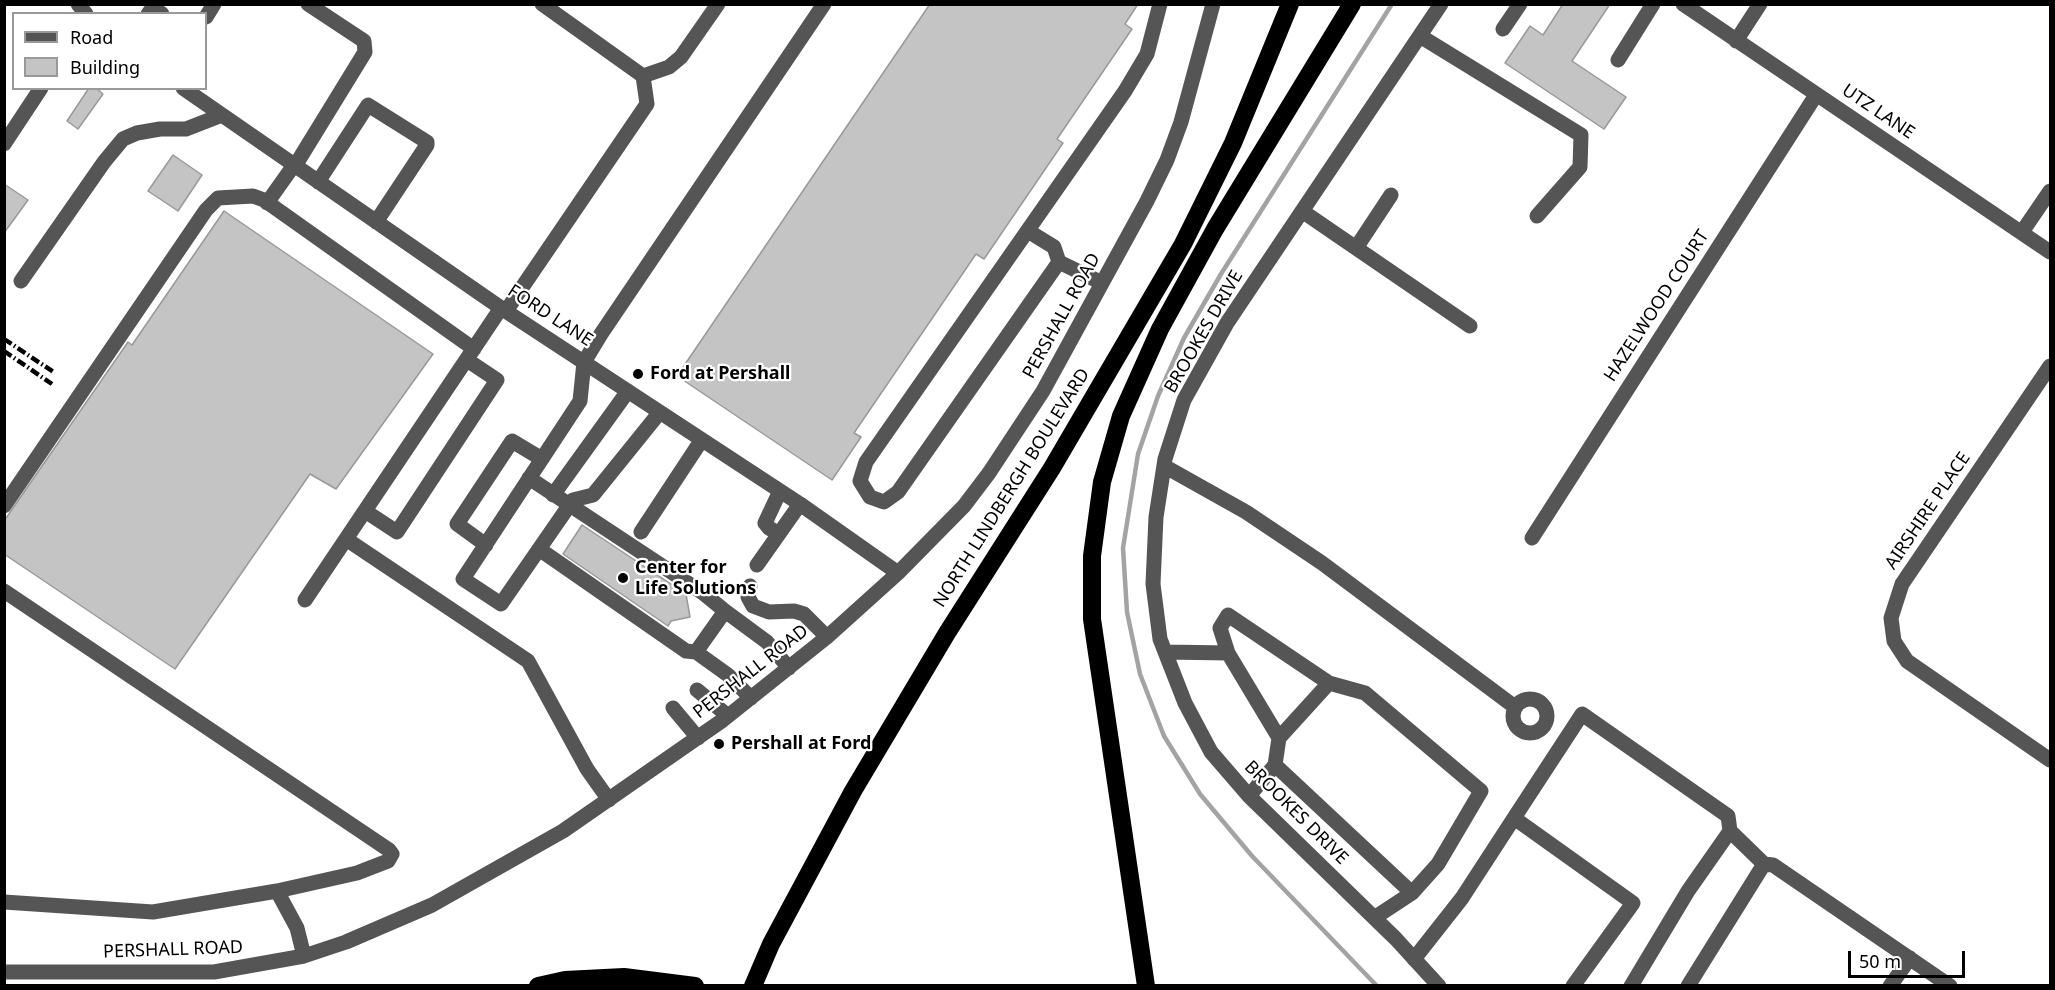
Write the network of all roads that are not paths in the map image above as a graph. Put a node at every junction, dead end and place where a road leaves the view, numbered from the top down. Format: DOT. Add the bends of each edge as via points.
graph roads {
  1 [pos="308,4"];
  2 [pos="542,4"];
  3 [pos="718,4"];
  4 [pos="824,4"];
  5 [pos="1160,4"];
  6 [pos="1213,4"];
  7 [pos="1290,4"];
  8 [pos="1352,4"];
  9 [pos="1441,4"];
  10 [pos="1520,4"];
  11 [pos="1683,4"];
  12 [pos="1760,4"];
  13 [pos="1646,7"];
  14 [pos="1503,29"];
  15 [pos="1420,36"];
  16 [pos="1736,40"];
  17 [pos="1618,60"];
  18 [pos="643,76"];
  19 [pos="40,90"];
  20 [pos="186,90"];
  21 [pos="1816,95"];
  22 [pos="222,115"];
  23 [pos="4,144"];
  24 [pos="295,166"];
  25 [pos="318,182"];
  26 [pos="2050,191"];
  27 [pos="1391,195"];
  28 [pos="267,203"];
  29 [pos="1302,211"];
  30 [pos="1537,216"];
  31 [pos="376,222"];
  32 [pos="1028,231"];
  33 [pos="2022,232"];
  34 [pos="1356,248"];
  35 [pos="2050,252"];
  36 [pos="1059,262"];
  37 [pos="21,281"];
  38 [pos="1102,283"];
  39 [pos="504,309"];
  40 [pos="1470,326"];
  41 [pos="470,354"];
  42 [pos="584,362"];
  43 [pos="2050,366"];
  44 [pos="628,391"];
  45 [pos="660,412"];
  46 [pos="701,441"];
  47 [pos="542,459"];
  48 [pos="1164,466"];
  49 [pos="529,478"];
  50 [pos="780,491"];
  51 [pos="553,495"];
  52 [pos="800,504"];
  53 [pos="4,506"];
  54 [pos="569,506"];
  55 [pos="365,511"];
  56 [pos="641,532"];
  57 [pos="779,534"];
  58 [pos="1532,538"];
  59 [pos="346,539"];
  60 [pos="486,545"];
  61 [pos="539,549"];
  62 [pos="757,565"];
  63 [pos="898,573"];
  64 [pos="750,586"];
  65 [pos="4,591"];
  66 [pos="305,600"];
  67 [pos="725,611"];
  68 [pos="827,637"];
  69 [pos="696,652"];
  70 [pos="1165,652"];
  71 [pos="1228,653"];
  72 [pos="789,668"];
  73 [pos="1329,683"];
  74 [pos="698,690"];
  75 [pos="751,698"];
  76 [pos="1515,707"];
  77 [pos="673,708"];
  78 [pos="728,716"];
  79 [pos="698,738"];
  80 [pos="1280,738"];
  81 [pos="2050,760"];
  82 [pos="1275,765"];
  83 [pos="1249,796"];
  84 [pos="609,800"];
  85 [pos="1514,818"];
  86 [pos="1730,831"];
  87 [pos="1764,864"];
  88 [pos="277,891"];
  89 [pos="1412,892"];
  90 [pos="4,902"];
  91 [pos="1374,918"];
  92 [pos="304,956"];
  93 [pos="1910,958"];
  94 [pos="1414,959"];
  95 [pos="4,972"];
  96 [pos="1943,984"];
  97 [pos="538,986"];
  98 [pos="694,986"];
  99 [pos="753,986"];
  100 [pos="1146,986"];
  101 [pos="1439,986"];
  102 [pos="1572,986"];
  103 [pos="1631,986"];
  104 [pos="1688,986"];
  105 [pos="1890,986"];
  1 -- 24 [label="street" via="364,41 365,52"];
  2 -- 18 [label="street"];
  3 -- 18 [label="street" via="681,57 669,68"];
  4 -- 42 [label="street"];
  5 -- 32 [label="street" via="1147,54"];
  6 -- 38 [label="street, PERSHALL ROAD" via="1167,160"];
  7 -- 99 [label="highway, NORTH LINDBERGH BOULEVARD" via="1233,143 1183,244 1052,468 854,791 771,944"];
  8 -- 100 [label="highway" via="1215,229 1160,329 1121,416 1102,482 1092,556 1092,619"];
  9 -- 15 [label="street, BROOKES DRIVE"];
  10 -- 14 [label="street"];
  11 -- 16 [label="street, UTZ LANE"];
  12 -- 16 [label="street"];
  13 -- 17 [label="street"];
  15 -- 29 [label="street, BROOKES DRIVE"];
  15 -- 30 [label="street" via="1581,135 1580,167"];
  16 -- 21 [label="street, UTZ LANE"];
  18 -- 39 [label="street" via="647,104"];
  19 -- 23 [label="street"];
  20 -- 22 [label="street, FORD LANE"];
  21 -- 33 [label="street, UTZ LANE"];
  21 -- 58 [label="street, HAZELWOOD COURT"];
  22 -- 24 [label="street, FORD LANE"];
  22 -- 37 [label="street" via="186,129 160,129 123,139"];
  24 -- 25 [label="street, FORD LANE"];
  24 -- 28 [label="street"];
  25 -- 31 [label="street, FORD LANE"];
  25 -- 31 [label="street" via="368,105 427,142"];
  26 -- 33 [label="street"];
  27 -- 34 [label="street"];
  28 -- 41 [label="street"];
  28 -- 53 [label="street" via="253,196 218,198 206,210"];
  29 -- 34 [label="street"];
  29 -- 48 [label="street, BROOKES DRIVE" via="1227,323 1184,400"];
  31 -- 39 [label="street, FORD LANE"];
  32 -- 36 [label="street" via="1054,247"];
  32 -- 36 [label="street" via="866,462 860,481 870,497 884,502 898,492"];
  33 -- 35 [label="street, UTZ LANE"];
  34 -- 40 [label="street"];
  36 -- 38 [label="street"];
  38 -- 63 [label="street, PERSHALL ROAD" via="1043,391 989,474 964,506"];
  39 -- 41 [label="street"];
  39 -- 42 [label="street, FORD LANE"];
  41 -- 55 [label="street"];
  41 -- 55 [label="street" via="497,380 397,532"];
  42 -- 44 [label="street, FORD LANE"];
  42 -- 47 [label="street" via="580,401"];
  43 -- 81 [label="street, AIRSHIRE PLACE" via="1902,584 1891,618 1894,641 1907,661"];
  44 -- 45 [label="street, FORD LANE"];
  44 -- 51 [label="street"];
  45 -- 46 [label="street, FORD LANE"];
  45 -- 54 [label="street" via="593,495"];
  46 -- 50 [label="street, FORD LANE"];
  46 -- 56 [label="street"];
  47 -- 49 [label="street"];
  47 -- 60 [label="street" via="512,441 457,524"];
  48 -- 70 [label="street, BROOKES DRIVE" via="1156,517 1153,584"];
  48 -- 76 [label="street" via="1246,512 1322,563"];
  49 -- 51 [label="street"];
  49 -- 60 [label="street"];
  50 -- 52 [label="street, FORD LANE"];
  50 -- 57 [label="street" via="765,523"];
  51 -- 54 [label="street"];
  52 -- 57 [label="street"];
  52 -- 63 [label="street, FORD LANE"];
  54 -- 61 [label="street"];
  54 -- 67 [label="street" via="703,592"];
  55 -- 59 [label="street"];
  57 -- 62 [label="street"];
  59 -- 66 [label="street"];
  59 -- 84 [label="street" via="528,662 587,769"];
  60 -- 61 [label="street" via="463,579 501,604"];
  61 -- 69 [label="street" via="686,651"];
  63 -- 68 [label="street, PERSHALL ROAD"];
  64 -- 68 [label="street" via="748,597 753,606 769,612 804,614"];
  65 -- 88 [label="street" via="392,854 388,861 339,879"];
  67 -- 69 [label="street"];
  67 -- 72 [label="street" via="767,642"];
  68 -- 72 [label="street, PERSHALL ROAD"];
  69 -- 75 [label="street"];
  70 -- 71 [label="street"];
  70 -- 83 [label="street, BROOKES DRIVE" via="1185,703 1211,752"];
  71 -- 73 [label="street" via="1220,627 1228,615"];
  71 -- 80 [label="street"];
  72 -- 75 [label="street, PERSHALL ROAD"];
  73 -- 80 [label="street"];
  73 -- 89 [label="street" via="1365,693 1480,791 1438,864"];
  74 -- 78 [label="street"];
  75 -- 78 [label="street, PERSHALL ROAD"];
  77 -- 79 [label="street"];
  78 -- 79 [label="street, PERSHALL ROAD"];
  79 -- 84 [label="street, PERSHALL ROAD"];
  80 -- 82 [label="street"];
  82 -- 83 [label="street"];
  82 -- 89 [label="street"];
  83 -- 91 [label="street, BROOKES DRIVE"];
  84 -- 92 [label="street, PERSHALL ROAD" via="554,836 432,904"];
  85 -- 86 [label="street" via="1582,714 1728,816"];
  85 -- 94 [label="street" via="1456,907"];
  85 -- 102 [label="street" via="1633,903"];
  86 -- 87 [label="street"];
  86 -- 103 [label="street" via="1688,891"];
  87 -- 93 [label="street" via="1773,865"];
  87 -- 104 [label="street"];
  88 -- 90 [label="street" via="153,912"];
  88 -- 92 [label="street" via="297,928"];
  89 -- 91 [label="street"];
  91 -- 94 [label="street, BROOKES DRIVE"];
  92 -- 95 [label="street, PERSHALL ROAD" via="214,972"];
  93 -- 96 [label="street"];
  93 -- 105 [label="street"];
  94 -- 101 [label="street, BROOKES DRIVE"];
  97 -- 98 [label="highway" via="566,980 624,977"];
}
